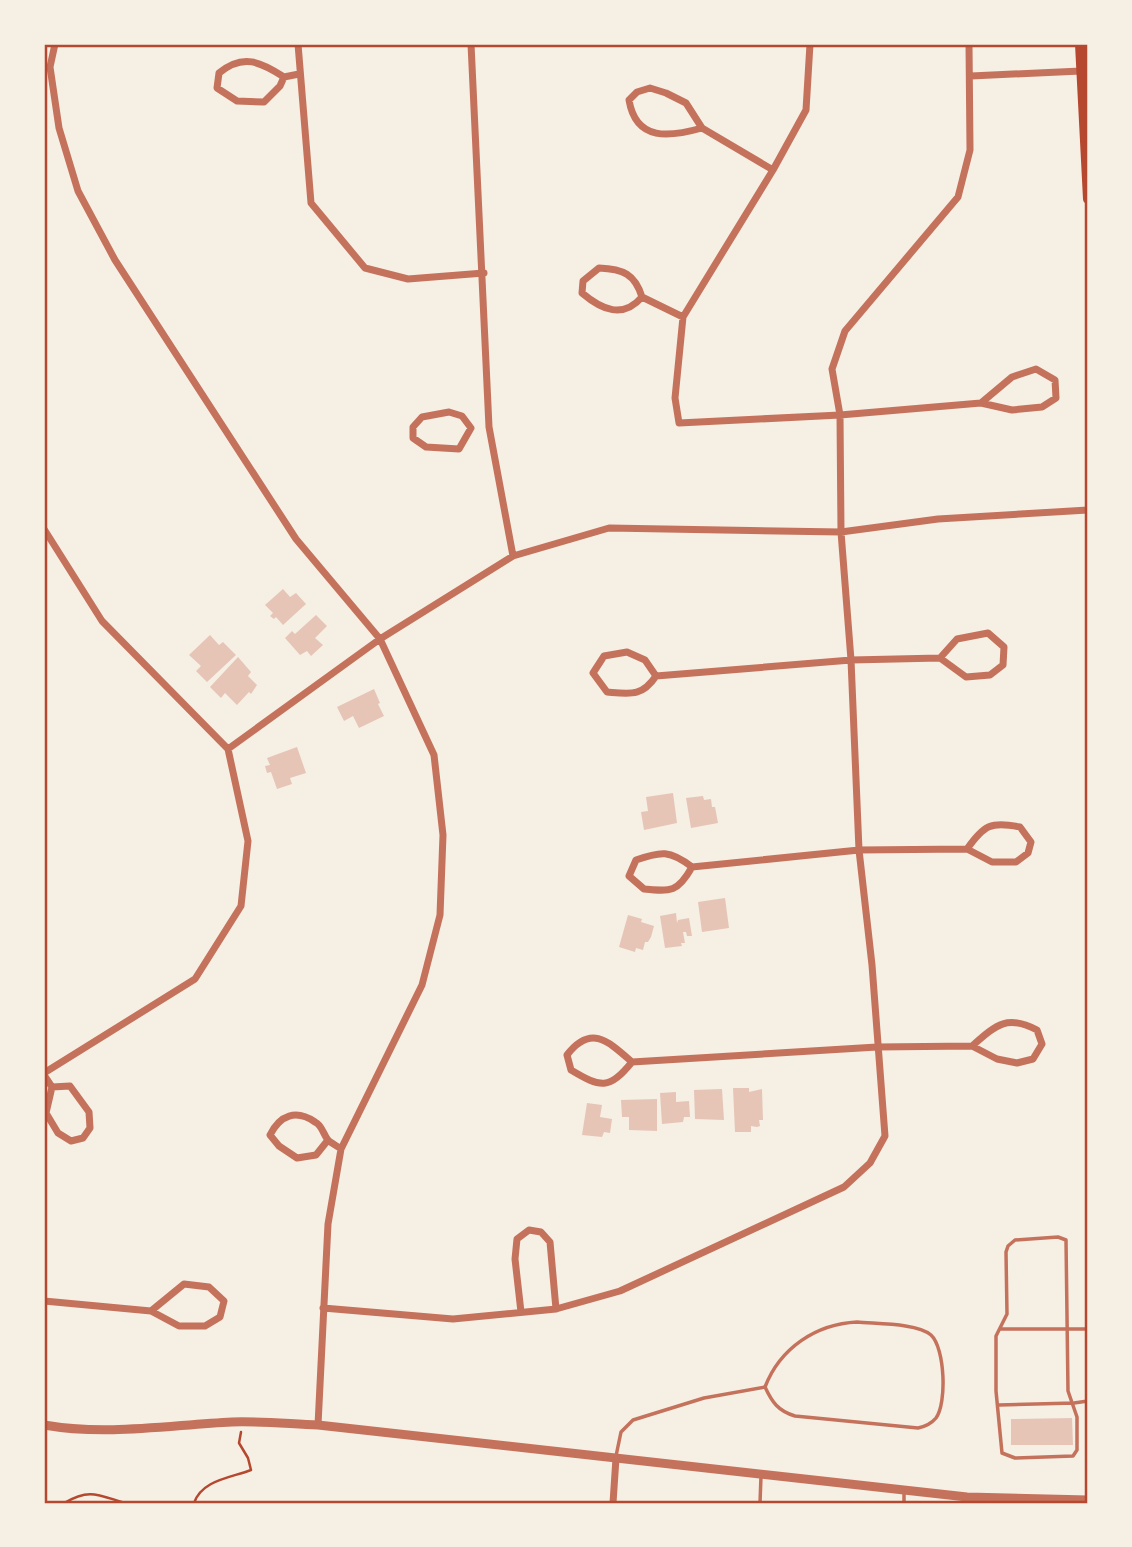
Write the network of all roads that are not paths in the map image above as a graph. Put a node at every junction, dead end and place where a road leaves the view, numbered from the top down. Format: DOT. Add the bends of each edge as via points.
graph roads {
  1 [pos="55,44"];
  2 [pos="298,44"];
  3 [pos="471,44"];
  4 [pos="810,44"];
  5 [pos="969,44"];
  6 [pos="1080,44"];
  7 [pos="47,67"];
  8 [pos="1081,71"];
  9 [pos="299,74"];
  10 [pos="971,76"];
  11 [pos="284,77"];
  12 [pos="702,128"];
  13 [pos="773,170"];
  14 [pos="1088,199"];
  15 [pos="484,273"];
  16 [pos="642,297"];
  17 [pos="682,317"];
  18 [pos="981,403"];
  19 [pos="840,415"];
  20 [pos="489,427"];
  21 [pos="471,428"];
  22 [pos="1088,510"];
  23 [pos="44,529"];
  24 [pos="841,532"];
  25 [pos="513,556"];
  26 [pos="380,639"];
  27 [pos="940,658"];
  28 [pos="851,660"];
  29 [pos="656,676"];
  30 [pos="228,749"];
  31 [pos="967,849"];
  32 [pos="859,850"];
  33 [pos="692,867"];
  34 [pos="972,1046"];
  35 [pos="877,1047"];
  36 [pos="632,1062"];
  37 [pos="44,1074"];
  38 [pos="52,1087"];
  39 [pos="328,1140"];
  40 [pos="341,1149"];
  41 [pos="44,1301"];
  42 [pos="323,1308"];
  43 [pos="556,1309"];
  44 [pos="151,1311"];
  45 [pos="521,1312"];
  46 [pos="1001,1329"];
  47 [pos="1068,1329"];
  48 [pos="1088,1329"];
  49 [pos="765,1387"];
  50 [pos="1088,1401"];
  51 [pos="1074,1404"];
  52 [pos="999,1405"];
  53 [pos="44,1425"];
  54 [pos="318,1425"];
  55 [pos="616,1458"];
  56 [pos="762,1474"];
  57 [pos="904,1490"];
  58 [pos="1088,1500"];
  59 [pos="613,1503"];
  60 [pos="760,1503"];
  61 [pos="904,1503"];
  1 -- 7 [label="street"];
  2 -- 9 [label="street"];
  3 -- 15 [label="street"];
  4 -- 13 [label="street" via="806,110"];
  5 -- 10 [label="street"];
  6 -- 8 [label="main road"];
  7 -- 26 [label="street" via="78,191 115,260 296,539"];
  8 -- 10 [label="street"];
  8 -- 14 [label="main road"];
  9 -- 11 [label="street"];
  9 -- 15 [label="street" via="311,203 365,268 408,279"];
  10 -- 19 [label="street" via="970,150 958,197 845,331 832,369"];
  11 -- 11 [label="street" via="260,62 230,64 219,73 217,88 237,102 264,102"];
  12 -- 12 [label="street" via="686,103 666,93 650,88 629,100 632,115 650,132 675,136"];
  12 -- 13 [label="street"];
  13 -- 17 [label="street"];
  15 -- 20 [label="street"];
  16 -- 16 [label="street" via="632,275 609,268 599,268 583,281 582,293 604,308 621,310"];
  16 -- 17 [label="street"];
  17 -- 19 [label="street" via="675,398 679,423"];
  18 -- 18 [label="street" via="1012,410 1042,407 1056,398 1055,380 1036,369 1012,377"];
  18 -- 19 [label="street"];
  19 -- 24 [label="street"];
  20 -- 21 [label="street"];
  20 -- 25 [label="street"];
  21 -- 21 [label="street" via="462,416 449,412 422,417 413,427 413,438 426,447 459,449"];
  22 -- 24 [label="street" via="938,519"];
  23 -- 30 [label="street" via="102,621"];
  24 -- 25 [label="street" via="609,528"];
  24 -- 28 [label="street"];
  25 -- 26 [label="street"];
  26 -- 30 [label="street"];
  26 -- 40 [label="street" via="434,755 443,835 440,915 422,985"];
  27 -- 27 [label="street" via="966,677 990,675 1003,665 1004,647 988,633 957,639"];
  27 -- 28 [label="street"];
  28 -- 29 [label="street"];
  28 -- 32 [label="street"];
  29 -- 29 [label="street" via="645,660 627,652 604,656 593,673 607,692 632,694 648,687"];
  30 -- 37 [label="street" via="248,841 241,906 195,979"];
  31 -- 31 [label="street" via="992,862 1016,862 1028,853 1031,842 1020,827 998,823 980,831"];
  31 -- 32 [label="street"];
  32 -- 33 [label="street"];
  32 -- 35 [label="street"];
  33 -- 33 [label="street" via="676,855 653,854 636,860 629,876 644,890 671,890 683,883"];
  34 -- 34 [label="street" via="1017,1063 1033,1059 1042,1044 1037,1030 1020,1021 1000,1024"];
  34 -- 35 [label="street"];
  35 -- 36 [label="street"];
  35 -- 43 [label="street" via="885,1136 870,1163 844,1187 620,1291"];
  36 -- 36 [label="street" via="610,1042 588,1038 577,1042 567,1055 571,1070 592,1082 609,1083"];
  37 -- 38 [label="street"];
  38 -- 38 [label="street" via="46,1113 58,1133 71,1141 83,1138 90,1128 89,1112 70,1086"];
  39 -- 39 [label="street" via="317,1122 288,1115 276,1122 270,1135 297,1158 316,1155"];
  39 -- 40 [label="street"];
  40 -- 42 [label="street" via="328,1224"];
  41 -- 44 [label="street"];
  42 -- 45 [label="street" via="453,1319"];
  42 -- 54 [label="street"];
  43 -- 45 [label="street"];
  43 -- 45 [label="street" via="550,1242 541,1232 529,1230 517,1239 515,1259"];
  44 -- 44 [label="street" via="178,1326 205,1326 220,1317 224,1301 209,1287 184,1284"];
  46 -- 47 [label="lane"];
  46 -- 47 [label="lane" via="1007,1314 1008,1246 1016,1240 1058,1237 1066,1240"];
  46 -- 52 [label="lane" via="996,1336"];
  47 -- 48 [label="lane"];
  47 -- 51 [label="lane" via="1068,1391"];
  49 -- 49 [label="lane" via="785,1352 804,1338 843,1323 919,1329 936,1341 942,1362 938,1416 918,1428 783,1413"];
  49 -- 55 [label="lane" via="704,1398 633,1420 621,1432"];
  50 -- 51 [label="lane"];
  51 -- 52 [label="lane"];
  51 -- 52 [label="lane" via="1077,1450 1073,1456 1015,1458 1002,1452"];
  53 -- 54 [label="street" via="75,1431 243,1422"];
  54 -- 55 [label="street"];
  55 -- 56 [label="street"];
  55 -- 59 [label="street"];
  56 -- 57 [label="street"];
  56 -- 60 [label="lane"];
  57 -- 58 [label="street" via="967,1497"];
  57 -- 61 [label="lane"];
}
